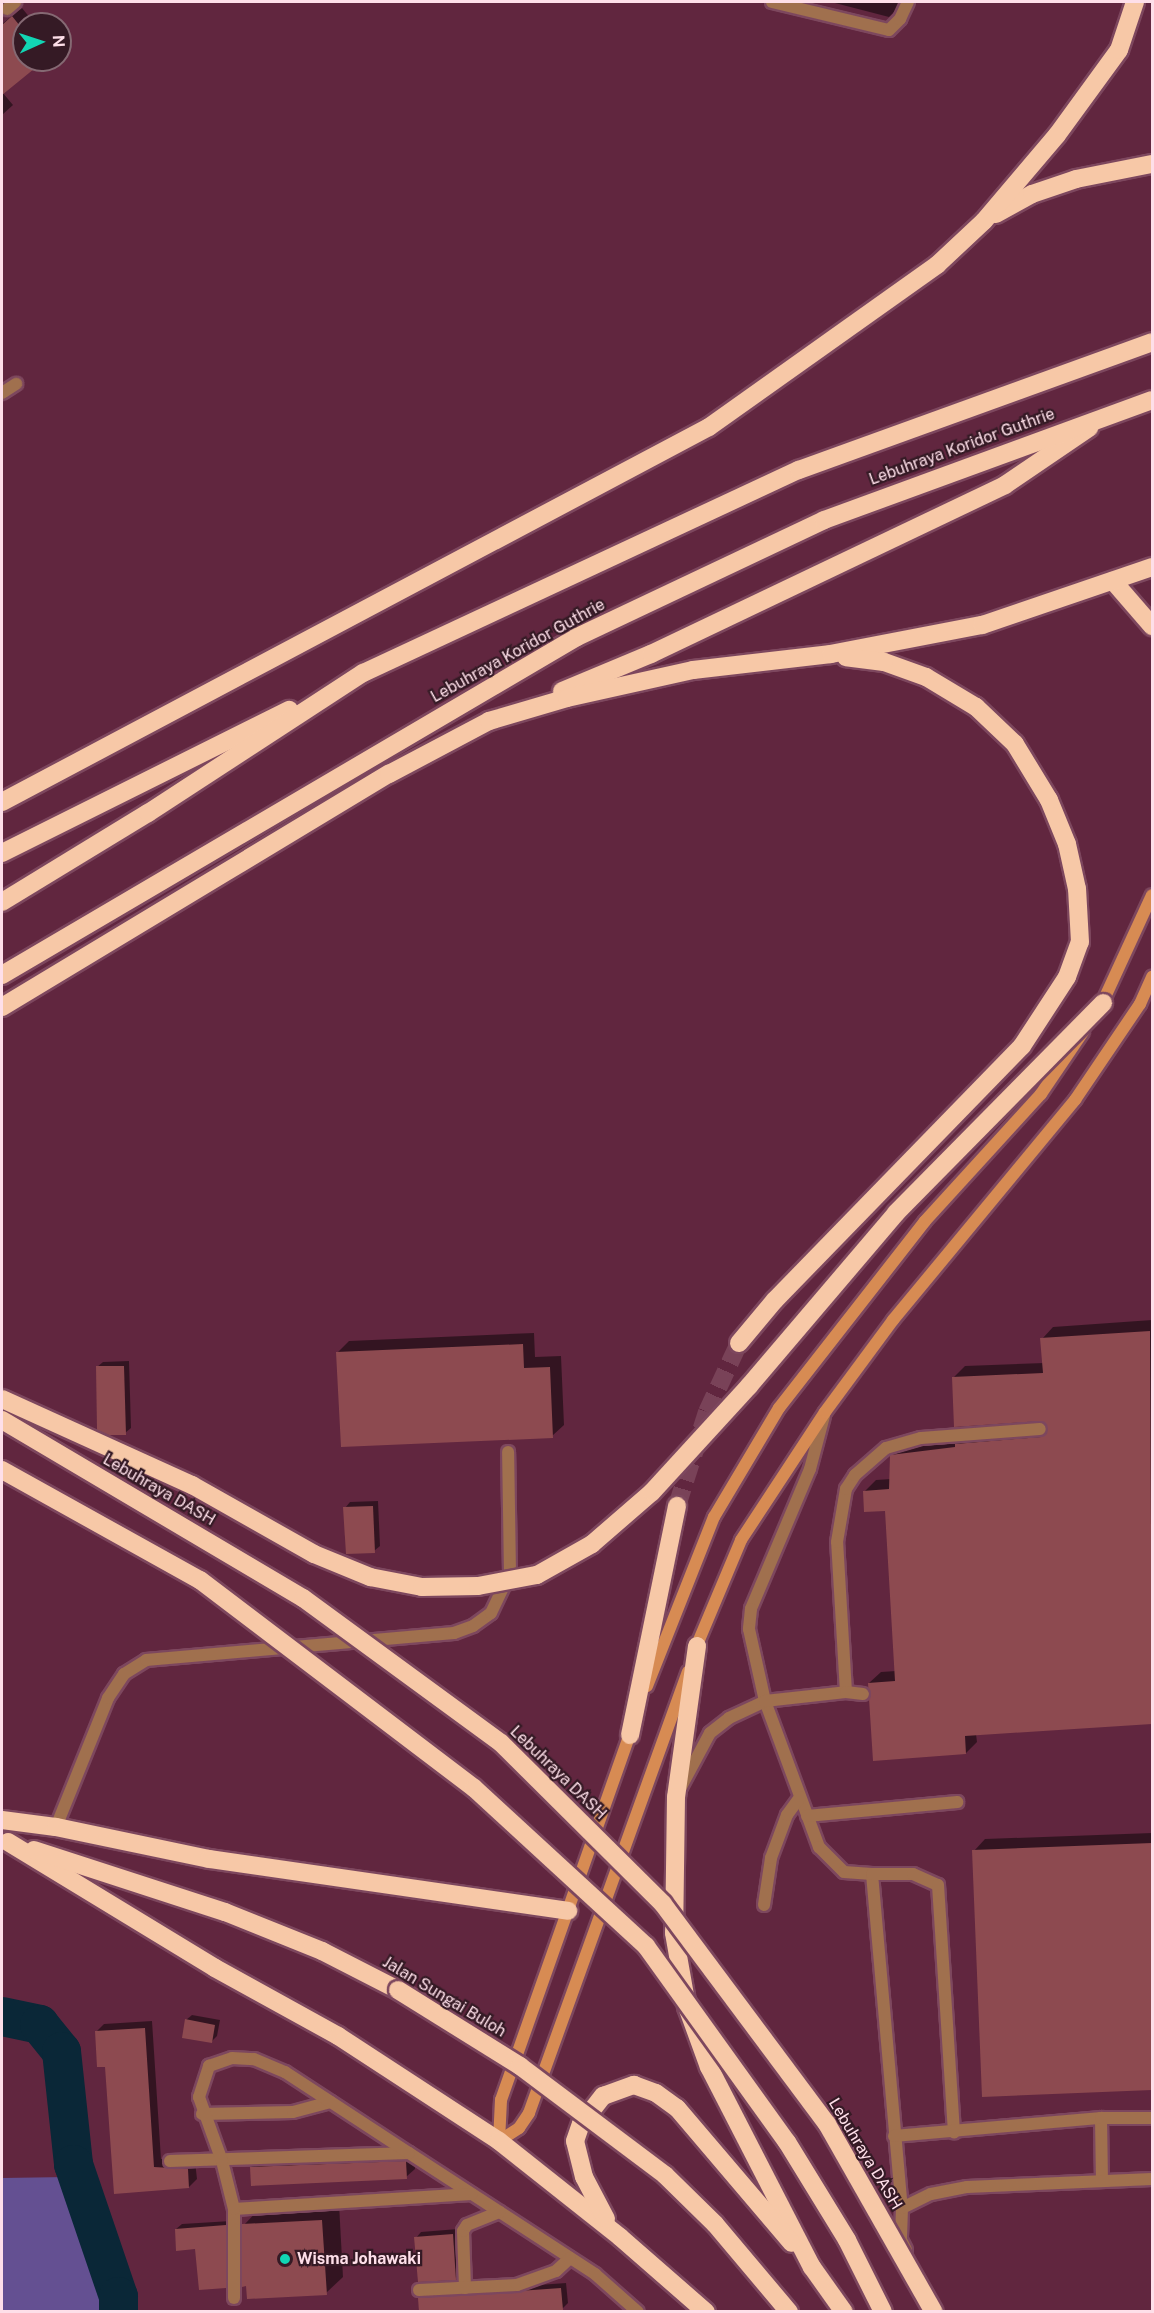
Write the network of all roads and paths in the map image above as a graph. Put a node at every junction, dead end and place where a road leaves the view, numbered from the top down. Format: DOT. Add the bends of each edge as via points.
graph roads {
  1 [pos="772,2"];
  2 [pos="908,2"];
  3 [pos="1136,2"];
  4 [pos="1152,164"];
  5 [pos="984,221"];
  6 [pos="1152,342"];
  7 [pos="16,384"];
  8 [pos="2,393"];
  9 [pos="1152,400"];
  10 [pos="1113,412"];
  11 [pos="1152,567"];
  12 [pos="1113,581"];
  13 [pos="1152,626"];
  14 [pos="831,654"];
  15 [pos="363,673"];
  16 [pos="489,722"];
  17 [pos="2,802"];
  18 [pos="2,853"];
  19 [pos="1152,895"];
  20 [pos="2,902"];
  21 [pos="2,975"];
  22 [pos="1152,977"];
  23 [pos="1103,1003"];
  24 [pos="2,1007"];
  25 [pos="739,1344"];
  26 [pos="2,1399"];
  27 [pos="825,1412"];
  28 [pos="2,1420"];
  29 [pos="1040,1429"];
  30 [pos="508,1452"];
  31 [pos="2,1470"];
  32 [pos="677,1506"];
  33 [pos="697,1646"];
  34 [pos="846,1692"];
  35 [pos="863,1694"];
  36 [pos="765,1701"];
  37 [pos="630,1735"];
  38 [pos="676,1797"];
  39 [pos="800,1797"];
  40 [pos="957,1802"];
  41 [pos="807,1816"];
  42 [pos="2,1820"];
  43 [pos="56,1827"];
  44 [pos="5,1842"];
  45 [pos="872,1874"];
  46 [pos="764,1905"];
  47 [pos="568,1911"];
  48 [pos="331,2102"];
  49 [pos="202,2114"];
  50 [pos="1101,2118"];
  51 [pos="1152,2118"];
  52 [pos="954,2132"];
  53 [pos="894,2136"];
  54 [pos="499,2141"];
  55 [pos="409,2153"];
  56 [pos="170,2161"];
  57 [pos="222,2161"];
  58 [pos="1102,2179"];
  59 [pos="1152,2179"];
  60 [pos="472,2194"];
  61 [pos="902,2208"];
  62 [pos="234,2209"];
  63 [pos="499,2211"];
  64 [pos="620,2237"];
  65 [pos="570,2258"];
  66 [pos="812,2267"];
  67 [pos="465,2288"];
  68 [pos="419,2290"];
  69 [pos="234,2298"];
  70 [pos="638,2312"];
  71 [pos="706,2312"];
  72 [pos="789,2312"];
  73 [pos="844,2312"];
  74 [pos="883,2312"];
  75 [pos="934,2312"];
  1 -- 2 [label="street" via="889,30"];
  3 -- 5 [label="highway" via="1119,50 1057,135"];
  4 -- 5 [label="highway" via="1076,178 1032,194"];
  5 -- 17 [label="highway" via="937,265 710,427"];
  6 -- 15 [label="highway" via="799,470"];
  7 -- 8 [label="street"];
  9 -- 10 [label="highway, Lebuhraya Koridor Guthrie"];
  10 -- 16 [label="highway" via="1005,485 651,654"];
  10 -- 21 [label="highway, Lebuhraya Koridor Guthrie" via="824,520 577,637"];
  11 -- 12 [label="highway"];
  12 -- 13 [label="highway"];
  12 -- 14 [label="highway" via="982,625"];
  14 -- 16 [label="highway" via="693,670 567,698"];
  14 -- 25 [label="highway" via="884,662 926,677 976,707 1015,744 1048,800 1067,843 1077,889 1080,942 1067,976 1022,1046 775,1300"];
  15 -- 18 [label="highway"];
  15 -- 20 [label="highway" via="148,813"];
  16 -- 24 [label="highway" via="389,774"];
  19 -- 23 [label="main road"];
  22 -- 27 [label="main road" via="1140,1004 1075,1100 893,1320"];
  23 -- 26 [label="highway, bridge" via="896,1213 749,1386 652,1492 592,1544 537,1575 478,1586 422,1587 370,1577 314,1554 192,1485"];
  23 -- 37 [label="main road" via="1041,1094 925,1221 779,1408 714,1517"];
  27 -- 33 [label="main road" via="741,1540"];
  27 -- 36 [label="street" via="810,1469 751,1609 749,1629"];
  28 -- 75 [label="highway, Lebuhraya DASH, bridge" via="303,1598 501,1743 663,1904 827,2124"];
  29 -- 34 [label="street" via="921,1438 886,1448 855,1475 843,1497 837,1542"];
  30 -- 43 [label="street" via="510,1573 491,1613 454,1634 146,1660 124,1674 108,1698"];
  31 -- 74 [label="highway, bridge" via="200,1580 474,1788 646,1946 787,2142 847,2240"];
  32 -- 37 [label="highway"];
  33 -- 38 [label="highway"];
  33 -- 54 [label="main road" via="529,2113 519,2128"];
  34 -- 35 [label="street"];
  34 -- 36 [label="street"];
  36 -- 38 [label="street" via="729,1718 710,1733"];
  36 -- 39 [label="street"];
  37 -- 47 [label="main road"];
  38 -- 66 [label="highway" via="674,1933 687,2007 709,2067"];
  39 -- 41 [label="street"];
  39 -- 46 [label="street" via="787,1815 771,1858"];
  40 -- 41 [label="street"];
  41 -- 45 [label="street" via="819,1848 829,1861 844,1872"];
  42 -- 43 [label="highway"];
  43 -- 47 [label="highway" via="208,1859"];
  44 -- 54 [label="highway" via="215,1968 338,2036"];
  44 -- 72 [label="highway, Jalan Sungai Buloh, bridge" via="225,1912 322,1952 398,1990 520,2066 665,2175 715,2224"];
  45 -- 52 [label="street" via="913,1874 938,1885"];
  45 -- 53 [label="street"];
  47 -- 54 [label="main road" via="501,2100"];
  48 -- 49 [label="street" via="293,2112"];
  48 -- 49 [label="street" via="285,2072 254,2060 232,2058 209,2066 199,2097"];
  48 -- 55 [label="street"];
  49 -- 57 [label="street"];
  50 -- 51 [label="street"];
  50 -- 52 [label="street"];
  50 -- 58 [label="street"];
  52 -- 53 [label="street"];
  53 -- 61 [label="street"];
  54 -- 64 [label="highway"];
  55 -- 57 [label="street"];
  55 -- 60 [label="street"];
  56 -- 57 [label="street"];
  57 -- 62 [label="street"];
  58 -- 59 [label="street"];
  58 -- 61 [label="street" via="967,2187 931,2194"];
  60 -- 62 [label="street"];
  60 -- 63 [label="street"];
  61 -- 75 [label="street" via="901,2240"];
  62 -- 69 [label="street"];
  63 -- 65 [label="street"];
  63 -- 67 [label="street" via="467,2225 463,2231"];
  64 -- 66 [label="highway" via="597,2209 575,2141 581,2124 603,2096 634,2085 677,2108"];
  64 -- 71 [label="highway"];
  65 -- 67 [label="street" via="539,2279 517,2285"];
  65 -- 70 [label="street" via="595,2274"];
  66 -- 73 [label="highway"];
  67 -- 68 [label="street"];
}
